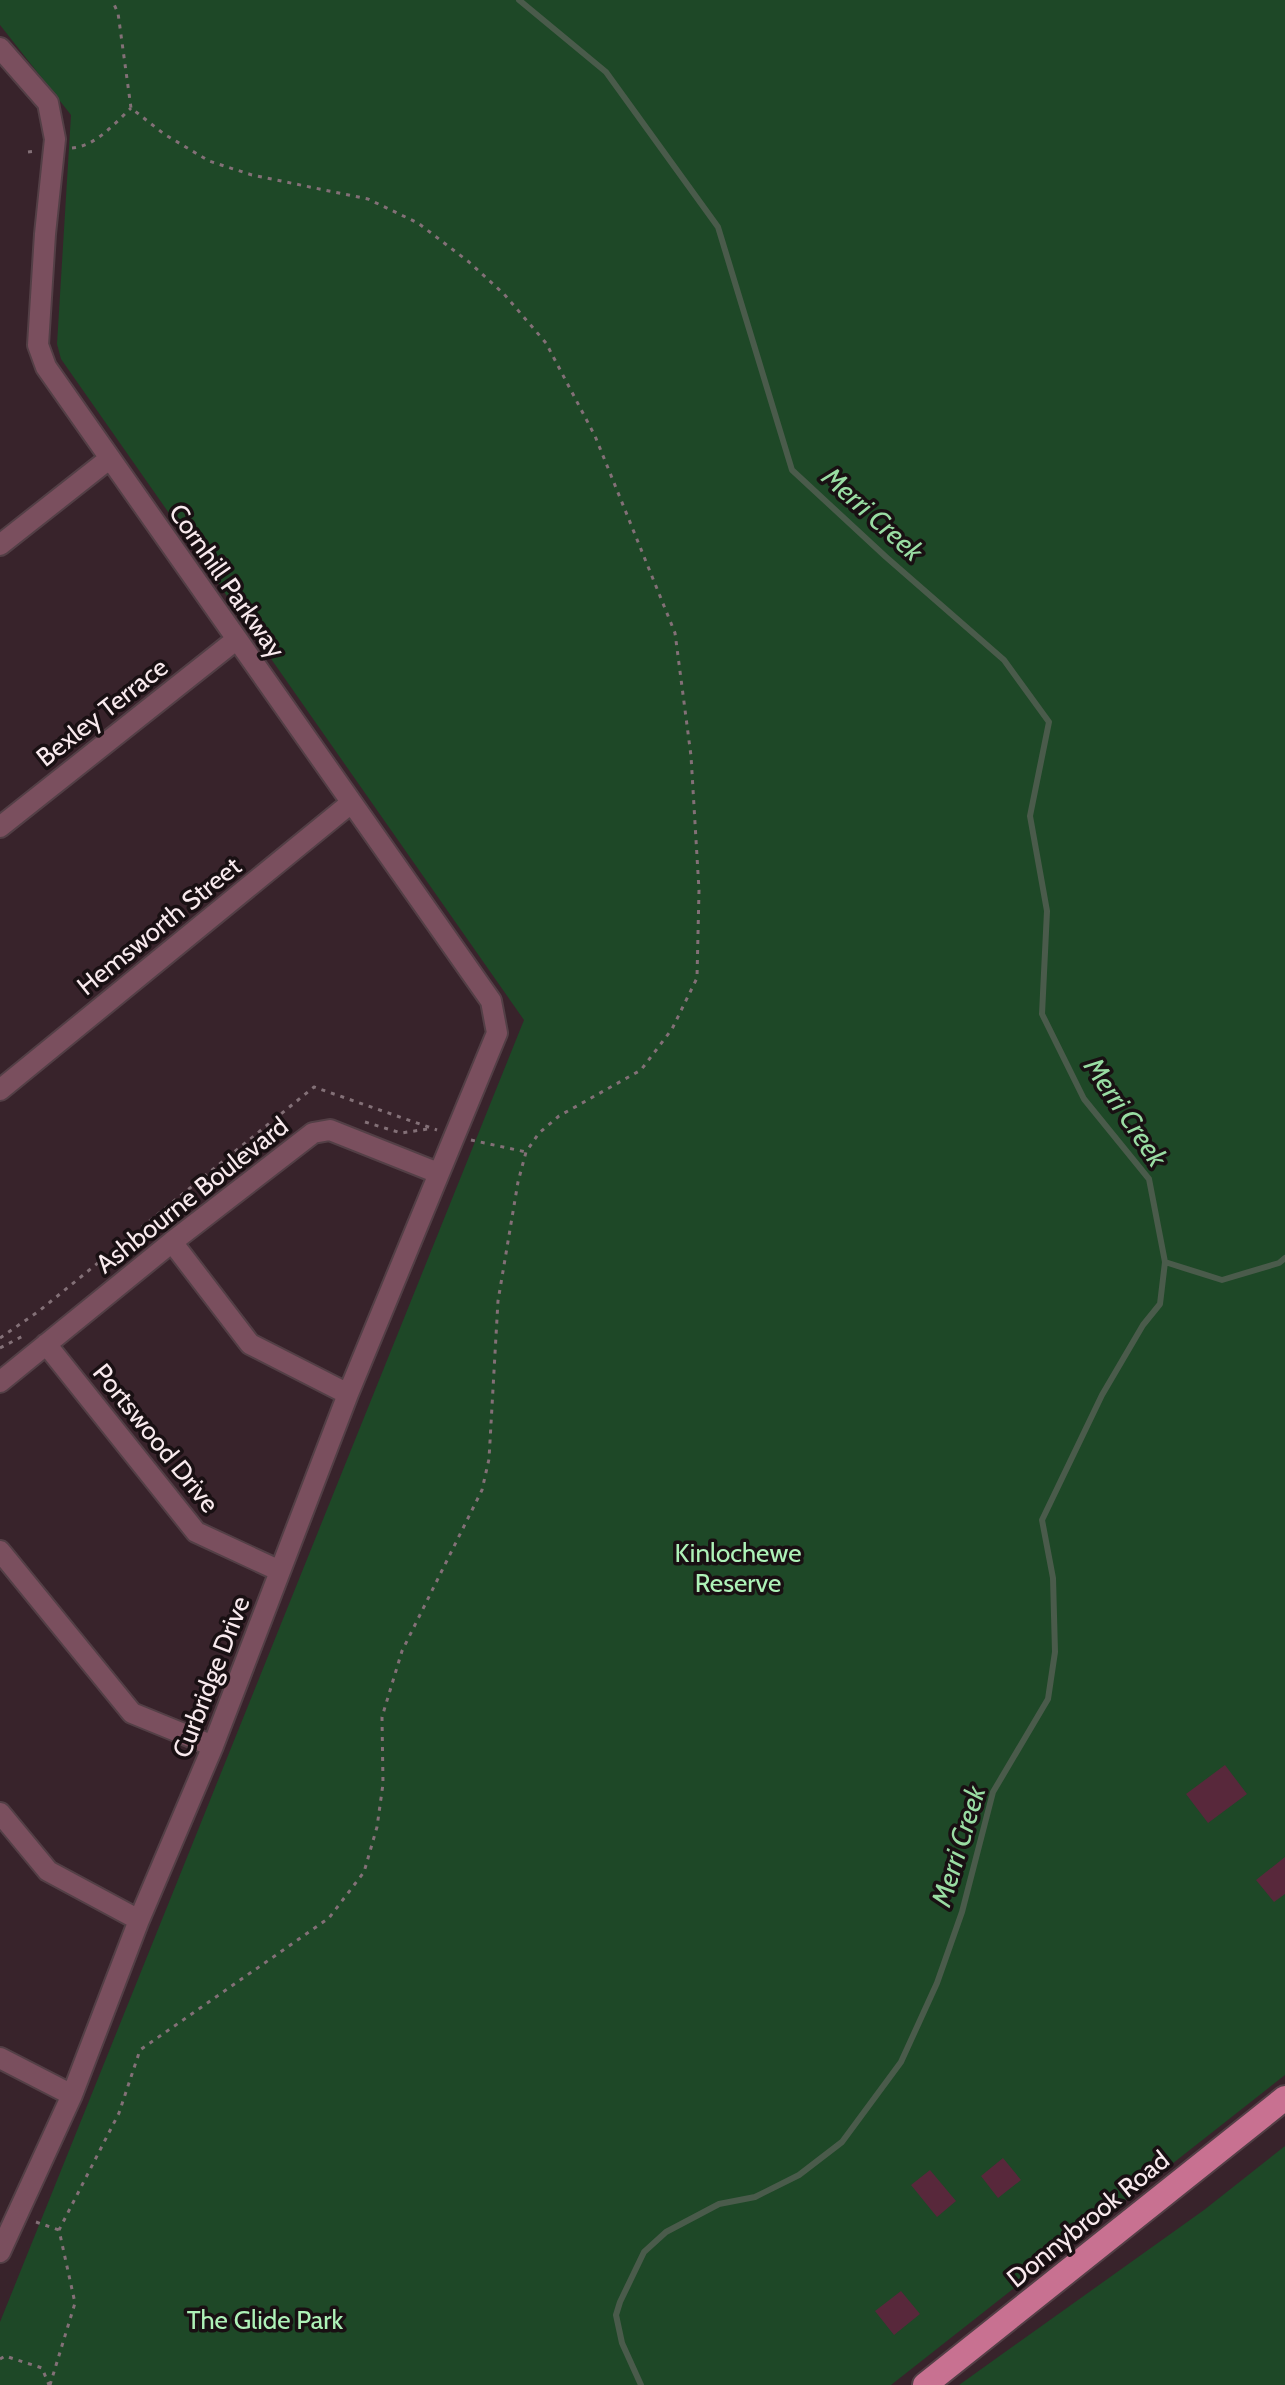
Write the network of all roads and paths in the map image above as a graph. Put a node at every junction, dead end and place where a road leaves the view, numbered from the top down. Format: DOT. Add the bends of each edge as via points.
graph roads {
  1 [pos="112,0"];
  2 [pos="0,48"];
  3 [pos="131,108"];
  4 [pos="54,150"];
  5 [pos="28,152"];
  6 [pos="109,459"];
  7 [pos="0,545"];
  8 [pos="237,639"];
  9 [pos="351,803"];
  10 [pos="0,827"];
  11 [pos="0,1090"];
  12 [pos="458,1126"];
  13 [pos="526,1152"];
  14 [pos="438,1173"];
  15 [pos="172,1242"];
  16 [pos="46,1344"];
  17 [pos="2,1376"];
  18 [pos="348,1394"];
  19 [pos="0,1551"];
  20 [pos="280,1571"];
  21 [pos="213,1746"];
  22 [pos="0,1813"];
  23 [pos="139,1920"];
  24 [pos="0,2058"];
  25 [pos="72,2095"];
  26 [pos="1285,2098"];
  27 [pos="17,2215"];
  28 [pos="59,2230"];
  29 [pos="0,2252"];
  30 [pos="0,2359"];
  31 [pos="49,2385"];
  32 [pos="925,2385"];
  1 -- 3 [label="path"];
  2 -- 4 [label="street, Cornhill Parkway" via="48,103"];
  3 -- 4 [label="path" via="81,147"];
  3 -- 13 [label="path" via="209,161 368,199 418,223 504,294 546,343 595,436 675,633 691,756 699,890 697,978 672,1029 641,1070 559,1116"];
  4 -- 5 [label="path"];
  4 -- 6 [label="street, Cornhill Parkway" via="38,345 52,379"];
  6 -- 7 [label="street"];
  6 -- 8 [label="street, Cornhill Parkway"];
  8 -- 9 [label="street, Cornhill Parkway"];
  8 -- 10 [label="street, Bexley Terrace"];
  9 -- 11 [label="street, Hemsworth Street"];
  9 -- 12 [label="street, Cornhill Parkway" via="491,1001 497,1033"];
  12 -- 13 [label="path" via="480,1144"];
  12 -- 14 [label="street, Curbridge Drive"];
  13 -- 28 [label="path" via="498,1301 489,1459 482,1490 402,1651 382,1717 383,1784 364,1872 329,1918 140,2050 119,2113"];
  14 -- 15 [label="street, Ashbourne Boulevard" via="330,1130 313,1133"];
  14 -- 18 [label="street, Curbridge Drive"];
  15 -- 16 [label="street, Ashbourne Boulevard"];
  15 -- 18 [label="street" via="250,1344"];
  16 -- 17 [label="street, Ashbourne Boulevard"];
  16 -- 20 [label="street, Portswood Drive" via="196,1532"];
  18 -- 20 [label="street, Curbridge Drive"];
  19 -- 21 [label="street" via="132,1713"];
  20 -- 21 [label="street, Curbridge Drive"];
  21 -- 23 [label="street, Curbridge Drive"];
  22 -- 23 [label="street" via="48,1871"];
  23 -- 25 [label="street, Curbridge Drive"];
  24 -- 25 [label="street"];
  25 -- 27 [label="street, Curbridge Drive"];
  26 -- 32 [label="main road, Donnybrook Road"];
  27 -- 28 [label="path"];
  27 -- 29 [label="street, Curbridge Drive"];
  28 -- 31 [label="path" via="75,2303"];
  30 -- 31 [label="path" via="42,2368"];
}
